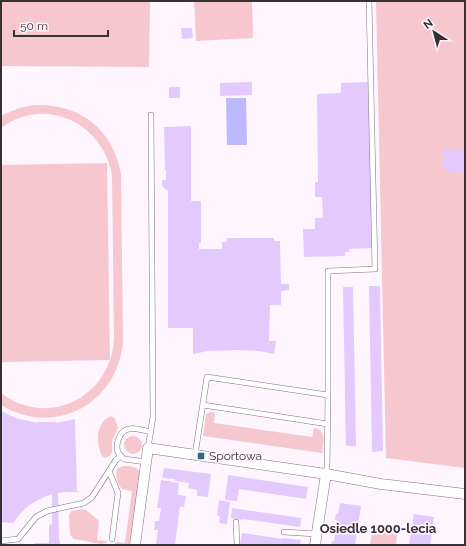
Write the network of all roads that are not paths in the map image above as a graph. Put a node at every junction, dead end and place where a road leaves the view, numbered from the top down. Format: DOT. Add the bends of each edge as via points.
graph roads {
  1 [pos="369,1"];
  2 [pos="151,115"];
  3 [pos="328,395"];
  4 [pos="203,405"];
  5 [pos="328,424"];
  6 [pos="150,432"];
  7 [pos="148,448"];
  8 [pos="195,455"];
  9 [pos="121,456"];
  10 [pos="146,462"];
  11 [pos="109,471"];
  12 [pos="326,474"];
  13 [pos="465,494"];
  14 [pos="236,522"];
  15 [pos="284,532"];
  16 [pos="317,534"];
  17 [pos="112,540"];
  18 [pos="1,541"];
  19 [pos="135,545"];
  20 [pos="237,545"];
  21 [pos="315,545"];
  1 -- 3 [label="lane" via="375,268 328,271"];
  2 -- 6 [label="lane" via="153,418"];
  3 -- 4 [label="lane" via="207,377"];
  3 -- 5 [label="lane"];
  4 -- 5 [label="lane"];
  4 -- 8 [label="lane"];
  5 -- 12 [label="lane"];
  6 -- 7 [label="lane"];
  6 -- 9 [label="lane" via="128,428 124,431 117,442"];
  7 -- 8 [label="street"];
  7 -- 10 [label="street"];
  8 -- 12 [label="street"];
  9 -- 10 [label="lane" via="128,460"];
  9 -- 11 [label="lane"];
  10 -- 19 [label="street"];
  11 -- 17 [label="lane" via="118,493"];
  11 -- 18 [label="lane" via="92,497 84,503 47,511 36,517 18,539"];
  12 -- 13 [label="street" via="381,484"];
  12 -- 16 [label="street"];
  14 -- 20 [label="lane"];
  15 -- 16 [label="lane"];
  16 -- 21 [label="street"];
}
